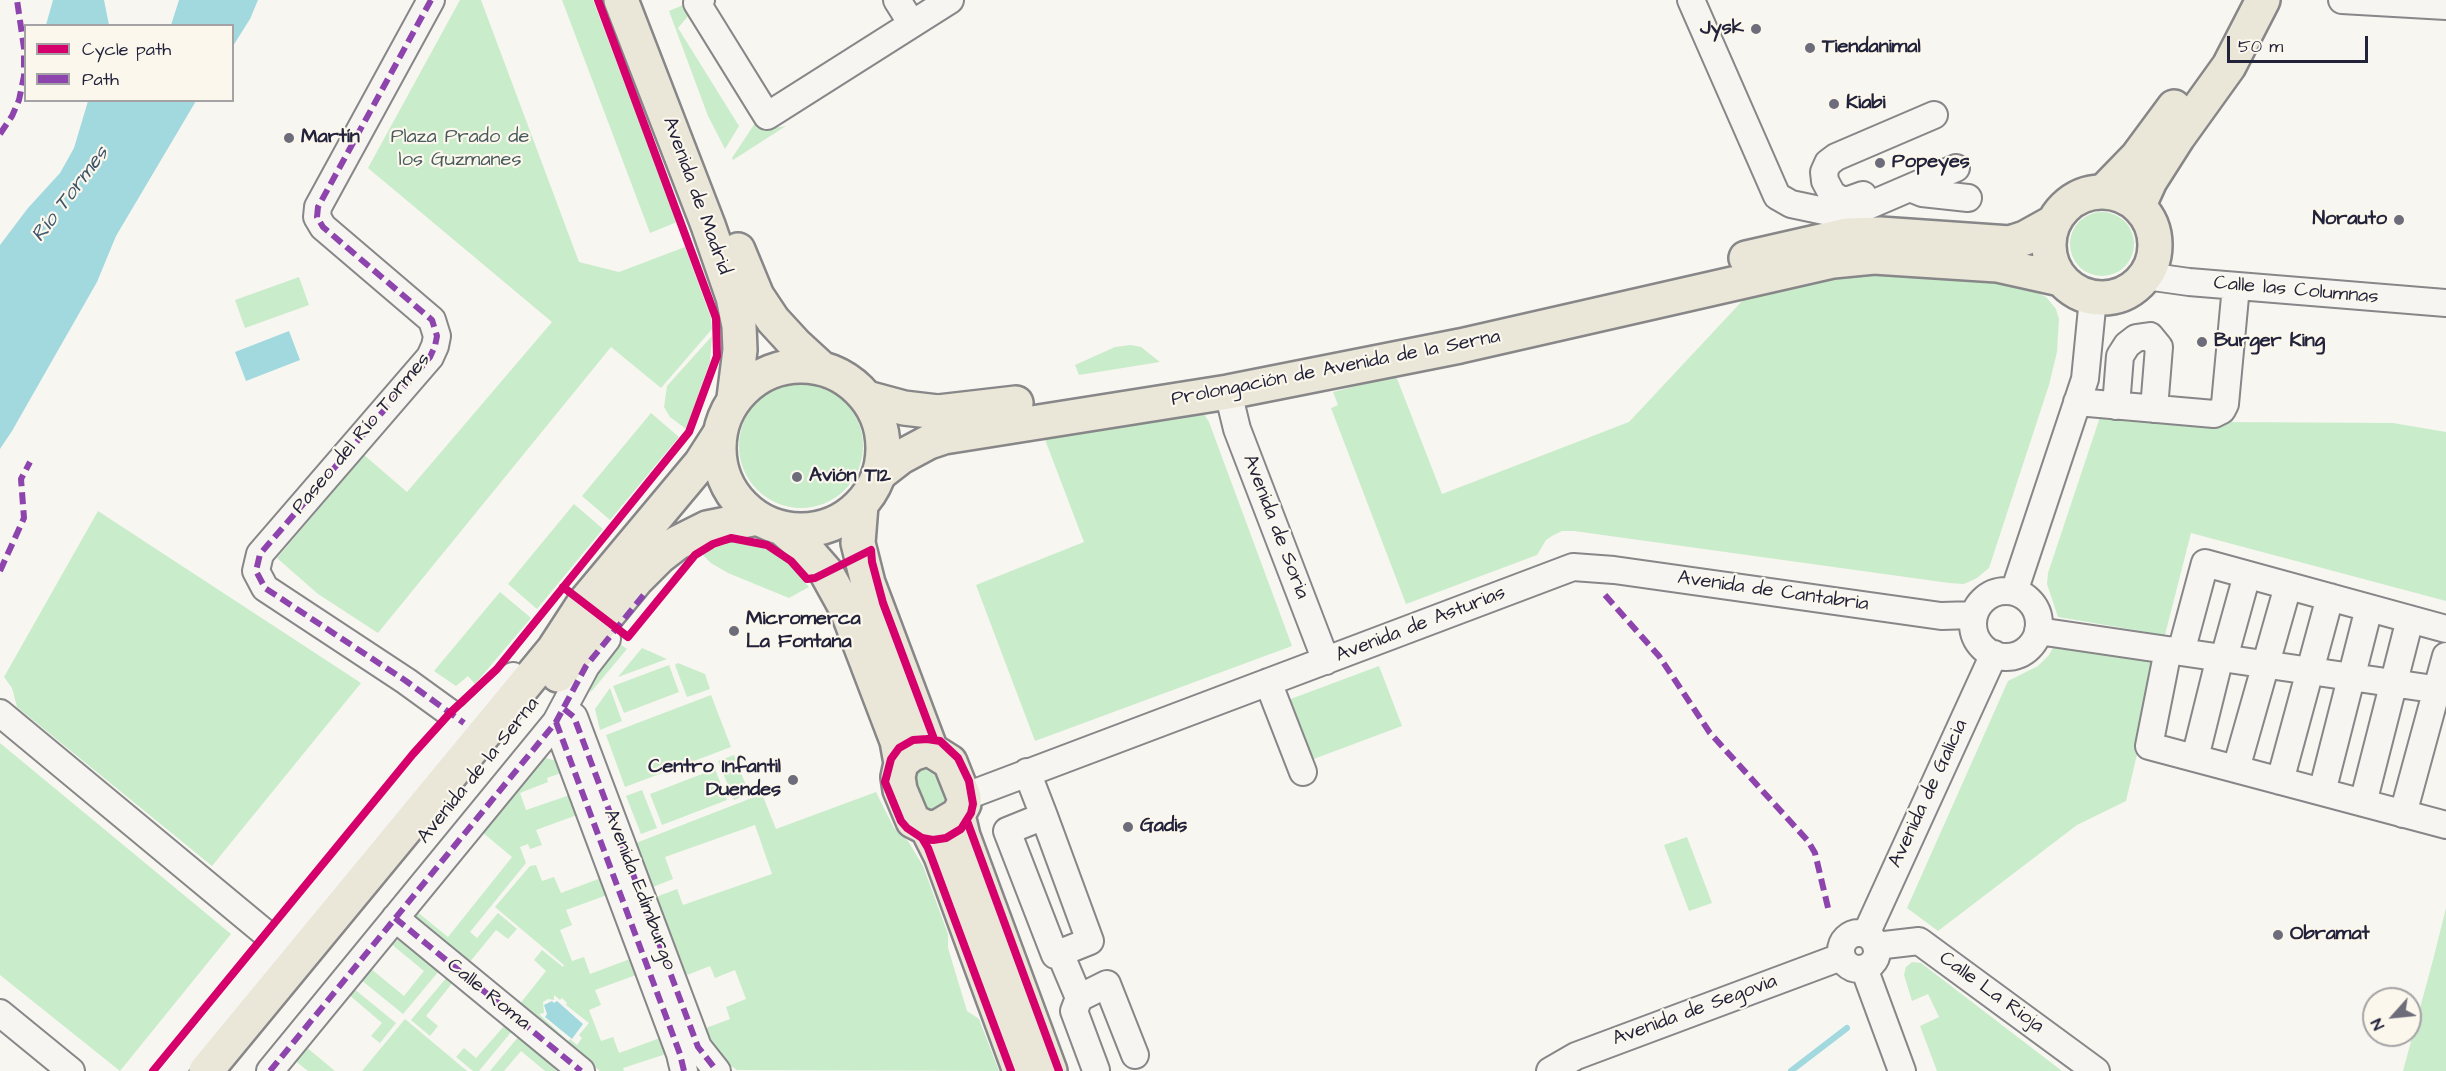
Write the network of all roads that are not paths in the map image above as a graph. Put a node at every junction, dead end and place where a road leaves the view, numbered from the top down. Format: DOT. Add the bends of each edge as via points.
graph roads {
  1 [pos="431,0"];
  2 [pos="621,0"];
  3 [pos="644,0"];
  4 [pos="701,0"];
  5 [pos="897,0"];
  6 [pos="950,0"];
  7 [pos="1691,0"];
  8 [pos="2240,0"];
  9 [pos="2263,0"];
  10 [pos="2342,0"];
  11 [pos="2446,6"];
  12 [pos="912,24"];
  13 [pos="1934,116"];
  14 [pos="1910,188"];
  15 [pos="2104,191"];
  16 [pos="1968,198"];
  17 [pos="2139,206"];
  18 [pos="2052,223"];
  19 [pos="1796,257"];
  20 [pos="2146,276"];
  21 [pos="2060,279"];
  22 [pos="2236,286"];
  23 [pos="2093,298"];
  24 [pos="2446,303"];
  25 [pos="820,367"];
  26 [pos="1228,392"];
  27 [pos="734,398"];
  28 [pos="867,398"];
  29 [pos="2077,402"];
  30 [pos="2116,406"];
  31 [pos="2154,409"];
  32 [pos="719,435"];
  33 [pos="879,474"];
  34 [pos="861,505"];
  35 [pos="770,523"];
  36 [pos="1573,567"];
  37 [pos="2247,575"];
  38 [pos="2288,586"];
  39 [pos="646,592"];
  40 [pos="2014,592"];
  41 [pos="2330,597"];
  42 [pos="2369,608"];
  43 [pos="577,613"];
  44 [pos="1974,615"];
  45 [pos="2410,619"];
  46 [pos="2446,629"];
  47 [pos="2038,631"];
  48 [pos="2174,651"];
  49 [pos="1994,654"];
  50 [pos="2446,656"];
  51 [pos="2222,658"];
  52 [pos="1326,661"];
  53 [pos="2266,664"];
  54 [pos="2310,670"];
  55 [pos="2352,676"];
  56 [pos="1268,682"];
  57 [pos="2394,682"];
  58 [pos="2441,690"];
  59 [pos="0,713"];
  60 [pos="560,716"];
  61 [pos="464,723"];
  62 [pos="931,750"];
  63 [pos="2195,758"];
  64 [pos="902,764"];
  65 [pos="2236,769"];
  66 [pos="1027,772"];
  67 [pos="1303,772"];
  68 [pos="2280,781"];
  69 [pos="2322,792"];
  70 [pos="2363,803"];
  71 [pos="961,806"];
  72 [pos="2403,814"];
  73 [pos="1044,816"];
  74 [pos="2446,825"];
  75 [pos="927,828"];
  76 [pos="395,918"];
  77 [pos="276,942"];
  78 [pos="1862,951"];
  79 [pos="1060,953"];
  80 [pos="1078,998"];
  81 [pos="0,1013"];
  82 [pos="1135,1055"];
  83 [pos="580,1070"];
  84 [pos="1096,1070"];
  85 [pos="71,1071"];
  86 [pos="171,1071"];
  87 [pos="206,1071"];
  88 [pos="234,1071"];
  89 [pos="270,1071"];
  90 [pos="684,1071"];
  91 [pos="717,1071"];
  92 [pos="1020,1071"];
  93 [pos="1050,1071"];
  94 [pos="1550,1071"];
  95 [pos="1902,1071"];
  96 [pos="2096,1071"];
  1 -- 61 [label="street, Paseo del Río Tormes" via="318,207 317,217 323,227 432,320 437,336 435,346 430,357 260,554 256,571 265,588"];
  2 -- 27 [label="main road, Avenida de Madrid" via="733,297 740,350"];
  3 -- 25 [label="main road, Avenida de Madrid" via="757,296 773,320"];
  4 -- 12 [label="street" via="697,3 767,116"];
  5 -- 12 [label="street"];
  6 -- 12 [label="street"];
  7 -- 14 [label="street" via="1777,196 1791,204 1829,212 1856,211"];
  8 -- 15 [label="main road" via="2209,58 2137,157"];
  9 -- 17 [label="main road" via="2229,66 2178,137"];
  10 -- 11 [label="street"];
  13 -- 14 [label="street" via="1836,157 1824,172 1832,194 1849,200 1953,162"];
  14 -- 16 [label="street"];
  15 -- 17 [label="main road" via="2123,195"];
  15 -- 18 [label="main road" via="2079,196 2061,209"];
  17 -- 20 [label="main road" via="2153,227 2156,252"];
  18 -- 19 [label="main road" via="2010,243 1847,235"];
  18 -- 21 [label="main road" via="2048,242 2050,262"];
  19 -- 21 [label="main road" via="1833,261 1874,257 1997,265"];
  19 -- 26 [label="main road, Prolongación de Avenida de la Serna" via="1460,346"];
  19 -- 28 [label="main road, Prolongación de Avenida de la Serna" via="1228,371 1089,393 938,412"];
  20 -- 22 [label="street, Calle las Columnas"];
  20 -- 23 [label="main road" via="2132,290 2113,298"];
  21 -- 23 [label="main road" via="2075,292"];
  22 -- 24 [label="street, Calle las Columnas"];
  22 -- 31 [label="street" via="2222,410 2214,414"];
  23 -- 29 [label="street" via="2085,379"];
  25 -- 27 [label="main road" via="804,365 773,370 758,376"];
  25 -- 28 [label="main road" via="846,379"];
  26 -- 33 [label="main road, Prolongación de Avenida de la Serna" via="944,437 901,457"];
  26 -- 52 [label="street, Avenida de Soria" via="1237,429"];
  27 -- 32 [label="main road"];
  28 -- 33 [label="main road" via="879,422 883,448"];
  29 -- 30 [label="street"];
  29 -- 40 [label="street"];
  30 -- 31 [label="street"];
  30 -- 31 [label="street" via="2120,356 2136,338 2150,336 2159,347"];
  32 -- 35 [label="main road" via="719,459 726,482 739,502"];
  32 -- 43 [label="main road, Avenida de la Serna" via="701,463"];
  33 -- 34 [label="main road"];
  34 -- 35 [label="main road" via="833,524 799,530"];
  34 -- 62 [label="main road" via="858,543 868,583"];
  35 -- 64 [label="main road" via="814,557 832,580 897,741"];
  35 -- 88 [label="main road, Avenida de la Serna" via="707,528 658,557"];
  36 -- 44 [label="street, Avenida de Cantabria" via="1941,616"];
  36 -- 52 [label="street, Avenida de Asturias"];
  37 -- 38 [label="street"];
  37 -- 48 [label="street" via="2205,563"];
  37 -- 51 [label="street"];
  38 -- 41 [label="street"];
  38 -- 53 [label="street"];
  39 -- 60 [label="street, Avenida de la Serna" via="586,666"];
  40 -- 44 [label="street" via="1994,593 1985,598"];
  40 -- 47 [label="street" via="2031,603"];
  41 -- 42 [label="street"];
  41 -- 54 [label="street"];
  42 -- 45 [label="street"];
  42 -- 55 [label="street"];
  43 -- 61 [label="street, Avenida de la Serna"];
  43 -- 87 [label="main road, Avenida de la Serna" via="554,649"];
  44 -- 49 [label="street" via="1979,643"];
  45 -- 46 [label="street"];
  45 -- 57 [label="street"];
  47 -- 48 [label="street"];
  47 -- 49 [label="street" via="2026,650 2005,657"];
  48 -- 51 [label="street"];
  48 -- 63 [label="street" via="2149,746"];
  49 -- 78 [label="street, Avenida de Galicia"];
  50 -- 58 [label="street"];
  51 -- 53 [label="street"];
  51 -- 63 [label="street"];
  52 -- 56 [label="street, Avenida de Asturias"];
  53 -- 54 [label="street"];
  53 -- 65 [label="street"];
  54 -- 55 [label="street"];
  54 -- 68 [label="street"];
  55 -- 57 [label="street"];
  55 -- 69 [label="street"];
  56 -- 66 [label="street, Avenida de Asturias"];
  56 -- 67 [label="street"];
  57 -- 58 [label="street"];
  57 -- 70 [label="street"];
  58 -- 72 [label="street"];
  59 -- 77 [label="street"];
  60 -- 76 [label="street, Avenida de la Serna"];
  60 -- 90 [label="street, Avenida Edimburgo"];
  60 -- 91 [label="street, Avenida Edimburgo" via="574,717 698,1047"];
  61 -- 77 [label="street, Avenida de la Serna" via="429,758"];
  62 -- 64 [label="main road" via="912,754"];
  62 -- 71 [label="main road" via="950,762"];
  63 -- 65 [label="street"];
  64 -- 75 [label="main road" via="898,777 903,801 913,821"];
  65 -- 68 [label="street"];
  66 -- 71 [label="street, Avenida de Asturias"];
  66 -- 73 [label="street"];
  68 -- 69 [label="street"];
  69 -- 70 [label="street"];
  70 -- 72 [label="street"];
  71 -- 75 [label="main road" via="946,824"];
  71 -- 93 [label="main road" via="963,836"];
  72 -- 74 [label="street"];
  73 -- 79 [label="street" via="1090,941"];
  73 -- 79 [label="street" via="1007,831 1055,955"];
  75 -- 92 [label="main road"];
  76 -- 83 [label="street, Calle Roma"];
  76 -- 89 [label="street, Avenida de la Serna"];
  77 -- 86 [label="street, Avenida de la Serna"];
  78 -- 94 [label="street, Avenida de Segovia" via="1576,1056"];
  78 -- 95 [label="street"];
  78 -- 96 [label="street, Calle La Rioja" via="1918,941"];
  79 -- 80 [label="street"];
  80 -- 82 [label="street" via="1107,984"];
  80 -- 84 [label="street" via="1074,1011"];
  81 -- 85 [label="street"];
}
